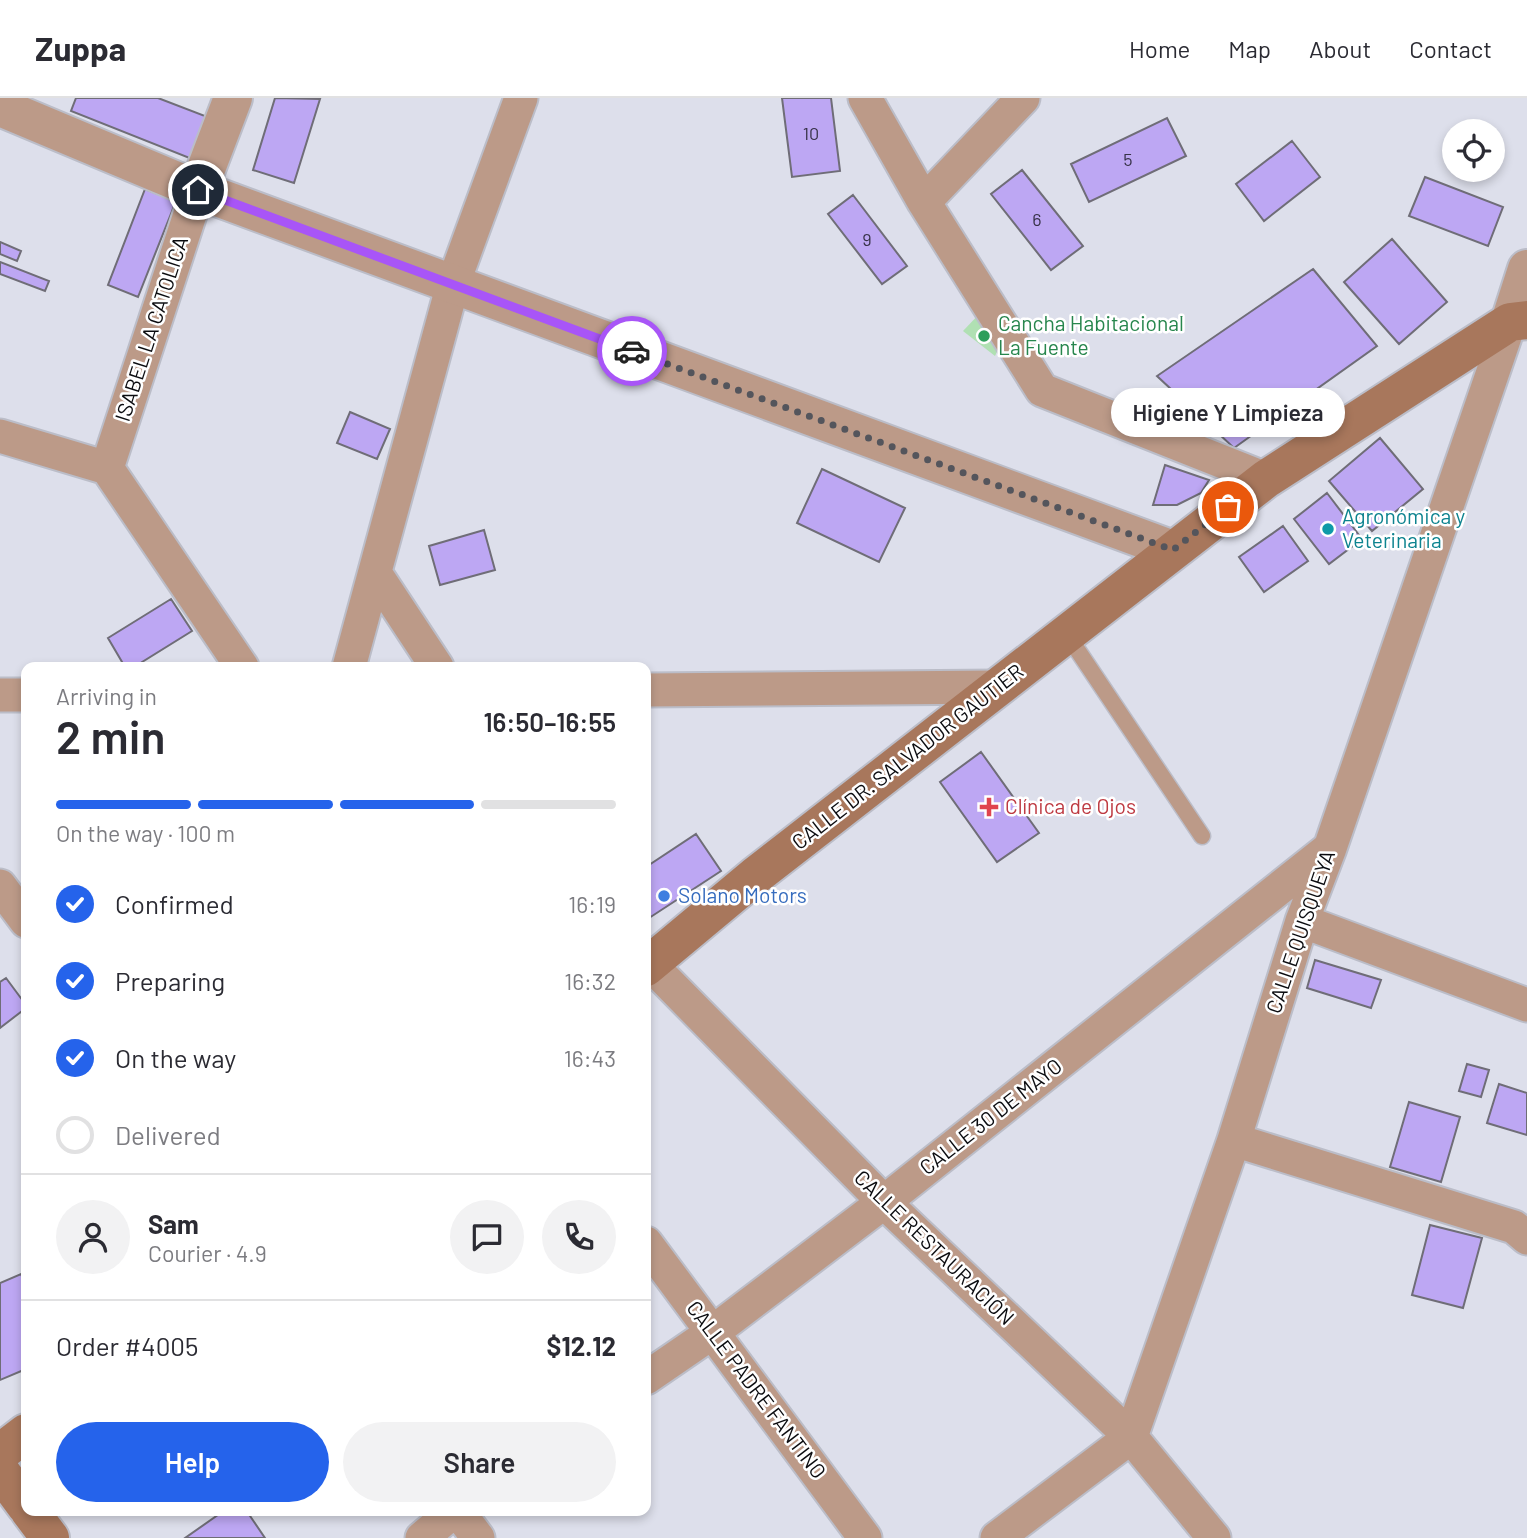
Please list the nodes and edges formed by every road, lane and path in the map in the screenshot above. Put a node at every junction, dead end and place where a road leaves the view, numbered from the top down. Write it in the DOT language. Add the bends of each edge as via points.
graph roads {
  1 [pos="233,98"];
  2 [pos="521,98"];
  3 [pos="865,98"];
  4 [pos="1023,98"];
  5 [pos="0,107"];
  6 [pos="198,190"];
  7 [pos="924,202"];
  8 [pos="1527,269"];
  9 [pos="453,284"];
  10 [pos="1519,321"];
  11 [pos="0,436"];
  12 [pos="107,468"];
  13 [pos="1266,479"];
  14 [pos="1173,550"];
  15 [pos="375,573"];
  16 [pos="1066,634"];
  17 [pos="239,662"];
  18 [pos="350,662"];
  19 [pos="434,662"];
  20 [pos="998,687"];
  21 [pos="651,690"];
  22 [pos="0,695"];
  23 [pos="21,695"];
  24 [pos="1202,836"];
  25 [pos="1330,848"];
  26 [pos="0,886"];
  27 [pos="21,914"];
  28 [pos="1302,921"];
  29 [pos="651,960"];
  30 [pos="651,967"];
  31 [pos="1527,1005"];
  32 [pos="1234,1139"];
  33 [pos="884,1202"];
  34 [pos="1527,1238"];
  35 [pos="651,1250"];
  36 [pos="713,1332"];
  37 [pos="651,1375"];
  38 [pos="21,1437"];
  39 [pos="1131,1437"];
  40 [pos="0,1453"];
  41 [pos="0,1471"];
  42 [pos="21,1499"];
  43 [pos="34,1516"];
  44 [pos="449,1516"];
  45 [pos="461,1516"];
  46 [pos="50,1538"];
  47 [pos="422,1538"];
  48 [pos="478,1538"];
  49 [pos="865,1538"];
  50 [pos="997,1538"];
  51 [pos="1214,1538"];
  1 -- 6 [label="street"];
  2 -- 9 [label="street"];
  3 -- 7 [label="street"];
  4 -- 7 [label="street"];
  5 -- 6 [label="street"];
  6 -- 9 [label="street"];
  6 -- 12 [label="street, ISABEL LA CATOLICA"];
  7 -- 13 [label="street" via="1042,390"];
  8 -- 10 [label="street, CALLE QUISQUEYA"];
  9 -- 14 [label="street"];
  9 -- 15 [label="street"];
  10 -- 13 [label="main road, CALLE DR. SALVADOR GAUTIER"];
  10 -- 25 [label="street, CALLE QUISQUEYA"];
  11 -- 12 [label="street"];
  12 -- 17 [label="street"];
  13 -- 14 [label="main road, CALLE DR. SALVADOR GAUTIER"];
  14 -- 16 [label="main road, CALLE DR. SALVADOR GAUTIER"];
  15 -- 18 [label="street"];
  15 -- 19 [label="street"];
  16 -- 20 [label="main road, CALLE DR. SALVADOR GAUTIER"];
  16 -- 24 [label="lane"];
  20 -- 21 [label="street"];
  20 -- 29 [label="main road, CALLE DR. SALVADOR GAUTIER"];
  22 -- 23 [label="street"];
  25 -- 28 [label="street, CALLE QUISQUEYA"];
  25 -- 33 [label="street, CALLE 30 DE MAYO"];
  26 -- 27 [label="street"];
  28 -- 31 [label="street"];
  28 -- 32 [label="street, CALLE QUISQUEYA"];
  30 -- 33 [label="street, CALLE RESTAURACIÓN"];
  32 -- 34 [label="street" via="1514,1227"];
  32 -- 39 [label="street, CALLE QUISQUEYA"];
  33 -- 36 [label="street, CALLE 30 DE MAYO"];
  33 -- 39 [label="street, CALLE RESTAURACIÓN"];
  35 -- 36 [label="street, CALLE PADRE FANTINO"];
  36 -- 37 [label="street, CALLE 30 DE MAYO"];
  36 -- 49 [label="street, CALLE PADRE FANTINO"];
  38 -- 40 [label="main road"];
  39 -- 50 [label="street"];
  39 -- 51 [label="street, CALLE RESTAURACIÓN"];
  41 -- 42 [label="main road"];
  43 -- 46 [label="main road"];
  44 -- 47 [label="street"];
  45 -- 48 [label="street"];
}
